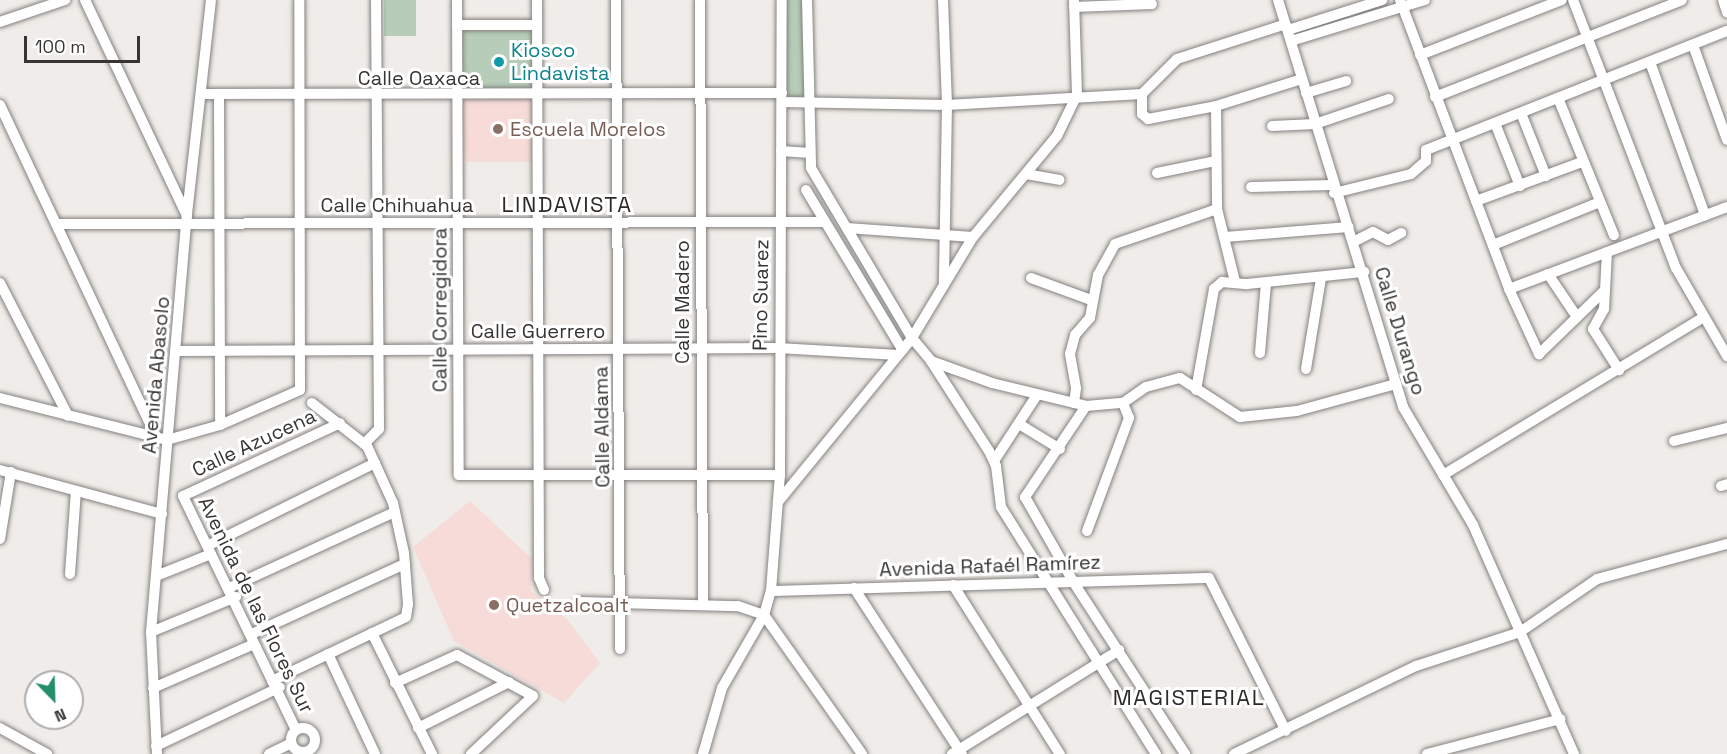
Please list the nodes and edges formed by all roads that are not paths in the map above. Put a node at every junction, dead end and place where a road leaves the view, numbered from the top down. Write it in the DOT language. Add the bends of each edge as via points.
graph roads {
  1 [pos="65,0"];
  2 [pos="85,0"];
  3 [pos="211,0"];
  4 [pos="299,0"];
  5 [pos="376,0"];
  6 [pos="457,0"];
  7 [pos="537,0"];
  8 [pos="616,0"];
  9 [pos="700,0"];
  10 [pos="782,0"];
  11 [pos="807,0"];
  12 [pos="943,0"];
  13 [pos="1278,0"];
  14 [pos="1382,0"];
  15 [pos="1425,0"];
  16 [pos="1562,0"];
  17 [pos="1573,0"];
  18 [pos="1682,0"];
  19 [pos="1723,0"];
  20 [pos="1074,3"];
  21 [pos="1401,3"];
  22 [pos="1152,4"];
  23 [pos="1727,12"];
  24 [pos="0,22"];
  25 [pos="457,25"];
  26 [pos="537,25"];
  27 [pos="1727,31"];
  28 [pos="1289,32"];
  29 [pos="1588,37"];
  30 [pos="1693,45"];
  31 [pos="1420,56"];
  32 [pos="1650,62"];
  33 [pos="1302,79"];
  34 [pos="1604,80"];
  35 [pos="1346,81"];
  36 [pos="700,93"];
  37 [pos="1306,93"];
  38 [pos="201,94"];
  39 [pos="617,94"];
  40 [pos="1142,94"];
  41 [pos="1077,95"];
  42 [pos="219,96"];
  43 [pos="538,96"];
  44 [pos="300,97"];
  45 [pos="377,97"];
  46 [pos="456,97"];
  47 [pos="782,97"];
  48 [pos="1436,97"];
  49 [pos="1558,98"];
  50 [pos="1389,99"];
  51 [pos="809,102"];
  52 [pos="0,105"];
  53 [pos="947,105"];
  54 [pos="1216,105"];
  55 [pos="1521,113"];
  56 [pos="1495,123"];
  57 [pos="1315,124"];
  58 [pos="1272,126"];
  59 [pos="1452,140"];
  60 [pos="1727,140"];
  61 [pos="781,151"];
  62 [pos="810,153"];
  63 [pos="1215,161"];
  64 [pos="1582,162"];
  65 [pos="1157,172"];
  66 [pos="1026,174"];
  67 [pos="1546,176"];
  68 [pos="1059,180"];
  69 [pos="1520,186"];
  70 [pos="1251,187"];
  71 [pos="1333,189"];
  72 [pos="806,190"];
  73 [pos="1476,201"];
  74 [pos="1600,202"];
  75 [pos="1727,207"];
  76 [pos="1217,209"];
  77 [pos="1705,215"];
  78 [pos="700,219"];
  79 [pos="186,220"];
  80 [pos="618,220"];
  81 [pos="538,221"];
  82 [pos="780,221"];
  83 [pos="823,222"];
  84 [pos="218,223"];
  85 [pos="379,223"];
  86 [pos="458,223"];
  87 [pos="57,224"];
  88 [pos="301,224"];
  89 [pos="1349,227"];
  90 [pos="847,228"];
  91 [pos="1663,231"];
  92 [pos="945,232"];
  93 [pos="1401,233"];
  94 [pos="1614,235"];
  95 [pos="973,237"];
  96 [pos="1225,237"];
  97 [pos="1355,241"];
  98 [pos="1493,245"];
  99 [pos="1607,252"];
  100 [pos="1364,272"];
  101 [pos="1548,274"];
  102 [pos="1031,278"];
  103 [pos="1321,278"];
  104 [pos="1235,282"];
  105 [pos="0,283"];
  106 [pos="1266,283"];
  107 [pos="944,288"];
  108 [pos="1509,289"];
  109 [pos="1604,291"];
  110 [pos="1091,300"];
  111 [pos="1577,317"];
  112 [pos="1704,317"];
  113 [pos="912,338"];
  114 [pos="619,348"];
  115 [pos="700,348"];
  116 [pos="778,348"];
  117 [pos="459,349"];
  118 [pos="538,349"];
  119 [pos="302,350"];
  120 [pos="376,350"];
  121 [pos="177,351"];
  122 [pos="217,351"];
  123 [pos="900,352"];
  124 [pos="1260,353"];
  125 [pos="1727,356"];
  126 [pos="931,361"];
  127 [pos="1306,369"];
  128 [pos="1620,370"];
  129 [pos="1396,384"];
  130 [pos="1196,390"];
  131 [pos="1037,394"];
  132 [pos="0,398"];
  133 [pos="312,403"];
  134 [pos="1074,403"];
  135 [pos="1123,403"];
  136 [pos="1086,406"];
  137 [pos="68,416"];
  138 [pos="340,423"];
  139 [pos="1019,424"];
  140 [pos="220,425"];
  141 [pos="1727,428"];
  142 [pos="162,439"];
  143 [pos="1674,441"];
  144 [pos="364,444"];
  145 [pos="1060,449"];
  146 [pos="994,461"];
  147 [pos="375,463"];
  148 [pos="5,471"];
  149 [pos="542,475"];
  150 [pos="620,475"];
  151 [pos="700,475"];
  152 [pos="780,475"];
  153 [pos="1443,475"];
  154 [pos="76,491"];
  155 [pos="185,495"];
  156 [pos="778,502"];
  157 [pos="395,512"];
  158 [pos="162,514"];
  159 [pos="1087,531"];
  160 [pos="1,540"];
  161 [pos="1727,544"];
  162 [pos="211,549"];
  163 [pos="405,564"];
  164 [pos="70,574"];
  165 [pos="156,576"];
  166 [pos="1074,582"];
  167 [pos="1045,584"];
  168 [pos="953,585"];
  169 [pos="854,588"];
  170 [pos="544,590"];
  171 [pos="771,591"];
  172 [pos="233,594"];
  173 [pos="580,602"];
  174 [pos="621,602"];
  175 [pos="703,604"];
  176 [pos="764,615"];
  177 [pos="151,632"];
  178 [pos="1520,632"];
  179 [pos="372,633"];
  180 [pos="254,639"];
  181 [pos="620,649"];
  182 [pos="1119,650"];
  183 [pos="327,654"];
  184 [pos="1097,665"];
  185 [pos="509,682"];
  186 [pos="395,683"];
  187 [pos="276,684"];
  188 [pos="153,688"];
  189 [pos="1029,705"];
  190 [pos="1560,719"];
  191 [pos="0,728"];
  192 [pos="418,728"];
  193 [pos="298,729"];
  194 [pos="1286,731"];
  195 [pos="157,750"];
  196 [pos="304,750"];
  197 [pos="479,753"];
  198 [pos="958,753"];
  199 [pos="47,754"];
  200 [pos="269,754"];
  201 [pos="280,754"];
  202 [pos="375,754"];
  203 [pos="432,754"];
  204 [pos="703,754"];
  205 [pos="862,754"];
  206 [pos="1060,754"];
  207 [pos="1156,754"];
  208 [pos="1185,754"];
  209 [pos="1234,754"];
  210 [pos="1427,754"];
  211 [pos="1574,754"];
  1 -- 24 [label="street"];
  2 -- 79 [label="street"];
  3 -- 38 [label="street, Avenida Abasolo"];
  4 -- 44 [label="street"];
  5 -- 45 [label="street"];
  6 -- 25 [label="street, Calle Corregidora"];
  7 -- 26 [label="street"];
  8 -- 39 [label="street, Calle Aldama"];
  9 -- 36 [label="street, Calle Madero"];
  10 -- 47 [label="street, Pino Suarez"];
  11 -- 51 [label="street"];
  12 -- 53 [label="street"];
  13 -- 28 [label="street, Calle Durango"];
  14 -- 28 [label="street"];
  15 -- 21 [label="street"];
  16 -- 31 [label="street"];
  17 -- 29 [label="street"];
  18 -- 29 [label="street"];
  19 -- 23 [label="street"];
  20 -- 22 [label="street"];
  20 -- 41 [label="street"];
  21 -- 28 [label="street"];
  21 -- 31 [label="street"];
  25 -- 26 [label="street"];
  25 -- 46 [label="street, Calle Corregidora"];
  26 -- 43 [label="street"];
  27 -- 30 [label="street"];
  28 -- 33 [label="street, Calle Durango"];
  28 -- 40 [label="street" via="1177,59"];
  29 -- 34 [label="street"];
  29 -- 48 [label="street"];
  30 -- 32 [label="street"];
  30 -- 60 [label="street"];
  31 -- 48 [label="street"];
  32 -- 34 [label="street"];
  32 -- 77 [label="street"];
  33 -- 37 [label="street, Calle Durango"];
  33 -- 54 [label="street"];
  34 -- 49 [label="street"];
  34 -- 91 [label="street"];
  35 -- 37 [label="street"];
  36 -- 39 [label="street, Calle Oaxaca"];
  36 -- 47 [label="street, Calle Oaxaca"];
  36 -- 78 [label="street, Calle Madero"];
  37 -- 57 [label="street, Calle Durango"];
  38 -- 42 [label="street, Calle Oaxaca"];
  38 -- 79 [label="street, Avenida Abasolo"];
  39 -- 43 [label="street, Calle Oaxaca"];
  39 -- 80 [label="street, Calle Aldama"];
  40 -- 41 [label="street, Calle Oaxaca"];
  40 -- 54 [label="street" via="1142,114 1148,118"];
  41 -- 53 [label="street, Calle Oaxaca"];
  41 -- 66 [label="street" via="1057,136"];
  42 -- 44 [label="street, Calle Oaxaca"];
  42 -- 84 [label="street"];
  43 -- 46 [label="street, Calle Oaxaca"];
  43 -- 81 [label="street"];
  44 -- 45 [label="street, Calle Oaxaca"];
  44 -- 88 [label="street"];
  45 -- 46 [label="street, Calle Oaxaca"];
  45 -- 85 [label="street"];
  46 -- 86 [label="street, Calle Corregidora"];
  47 -- 51 [label="street, Calle Oaxaca"];
  47 -- 61 [label="street, Pino Suarez"];
  48 -- 59 [label="street"];
  49 -- 55 [label="street"];
  49 -- 64 [label="street"];
  50 -- 57 [label="street"];
  51 -- 53 [label="street, Calle Oaxaca"];
  51 -- 62 [label="street"];
  52 -- 87 [label="street"];
  53 -- 92 [label="street"];
  54 -- 63 [label="street"];
  55 -- 56 [label="street"];
  55 -- 67 [label="street"];
  56 -- 59 [label="street"];
  56 -- 69 [label="street"];
  57 -- 58 [label="street"];
  57 -- 71 [label="street, Calle Durango"];
  59 -- 71 [label="street" via="1426,150 1426,161 1411,174"];
  59 -- 73 [label="street"];
  61 -- 62 [label="street"];
  61 -- 82 [label="street, Pino Suarez"];
  62 -- 90 [label="street" via="811,168"];
  63 -- 65 [label="street"];
  63 -- 76 [label="street"];
  64 -- 67 [label="street"];
  64 -- 74 [label="street"];
  66 -- 68 [label="street"];
  66 -- 95 [label="street"];
  67 -- 69 [label="street"];
  69 -- 73 [label="street"];
  70 -- 71 [label="street"];
  71 -- 89 [label="street, Calle Durango"];
  72 -- 83 [label="street"];
  73 -- 98 [label="street"];
  74 -- 94 [label="street"];
  74 -- 98 [label="street"];
  75 -- 77 [label="street"];
  76 -- 96 [label="street"];
  76 -- 110 [label="street" via="1115,244"];
  77 -- 91 [label="street"];
  78 -- 80 [label="street, Calle Chihuahua"];
  78 -- 82 [label="street, Calle Chihuahua"];
  78 -- 115 [label="street, Calle Madero"];
  79 -- 84 [label="street, Calle Chihuahua"];
  79 -- 87 [label="street, Calle Chihuahua"];
  79 -- 121 [label="street, Avenida Abasolo"];
  80 -- 81 [label="street, Calle Chihuahua"];
  80 -- 114 [label="street, Calle Aldama"];
  81 -- 86 [label="street, Calle Chihuahua"];
  81 -- 118 [label="street"];
  82 -- 83 [label="street, Calle Chihuahua"];
  82 -- 116 [label="street, Pino Suarez"];
  83 -- 123 [label="street"];
  84 -- 88 [label="street, Calle Chihuahua"];
  84 -- 122 [label="street"];
  85 -- 86 [label="street, Calle Chihuahua"];
  85 -- 88 [label="street, Calle Chihuahua"];
  85 -- 120 [label="street"];
  86 -- 117 [label="street, Calle Corregidora"];
  87 -- 142 [label="street"];
  88 -- 119 [label="street"];
  89 -- 96 [label="street"];
  89 -- 97 [label="street, Calle Durango"];
  90 -- 92 [label="street"];
  90 -- 113 [label="street"];
  91 -- 99 [label="street"];
  91 -- 112 [label="street" via="1676,268"];
  92 -- 95 [label="street"];
  92 -- 107 [label="street"];
  93 -- 97 [label="street" via="1388,240 1373,232"];
  95 -- 107 [label="street"];
  96 -- 104 [label="street"];
  97 -- 100 [label="street, Calle Durango"];
  98 -- 108 [label="street"];
  99 -- 101 [label="street"];
  99 -- 109 [label="street"];
  100 -- 103 [label="street"];
  100 -- 129 [label="street, Calle Durango"];
  101 -- 108 [label="street"];
  101 -- 111 [label="street"];
  102 -- 110 [label="street"];
  103 -- 106 [label="street"];
  103 -- 127 [label="street"];
  104 -- 106 [label="street"];
  104 -- 130 [label="street" via="1222,282 1214,289"];
  105 -- 137 [label="street"];
  106 -- 124 [label="street"];
  107 -- 113 [label="street"];
  108 -- 111 [label="street" via="1539,354"];
  109 -- 111 [label="street"];
  109 -- 128 [label="street" via="1604,309 1593,329"];
  110 -- 134 [label="street" via="1090,318 1075,335 1070,354 1076,388"];
  112 -- 125 [label="street"];
  112 -- 128 [label="street"];
  113 -- 123 [label="street"];
  113 -- 126 [label="street"];
  114 -- 115 [label="street, Calle Guerrero"];
  114 -- 118 [label="street, Calle Guerrero"];
  114 -- 150 [label="street, Calle Aldama"];
  115 -- 116 [label="street, Calle Guerrero"];
  115 -- 151 [label="street, Calle Madero"];
  116 -- 123 [label="street, Calle Guerrero"];
  116 -- 152 [label="street, Pino Suarez"];
  117 -- 118 [label="street, Calle Guerrero"];
  117 -- 120 [label="street, Calle Guerrero"];
  117 -- 149 [label="street, Calle Corregidora" via="459,475"];
  118 -- 149 [label="street"];
  119 -- 120 [label="street, Calle Guerrero"];
  119 -- 122 [label="street, Calle Guerrero"];
  119 -- 140 [label="street" via="300,390"];
  120 -- 144 [label="street" via="379,429"];
  121 -- 122 [label="street, Calle Guerrero"];
  121 -- 142 [label="street, Avenida Abasolo"];
  122 -- 140 [label="street"];
  123 -- 156 [label="street"];
  126 -- 131 [label="street"];
  126 -- 146 [label="street"];
  128 -- 153 [label="street"];
  129 -- 130 [label="street" via="1297,411 1240,417"];
  129 -- 153 [label="street, Calle Durango" via="1403,407"];
  130 -- 135 [label="street" via="1180,378 1146,387"];
  131 -- 134 [label="street"];
  131 -- 139 [label="street"];
  132 -- 137 [label="street"];
  133 -- 138 [label="street"];
  134 -- 136 [label="street"];
  135 -- 136 [label="street"];
  135 -- 159 [label="street" via="1129,418"];
  136 -- 145 [label="street"];
  137 -- 142 [label="street"];
  138 -- 144 [label="street"];
  138 -- 155 [label="street, Calle Azucena"];
  139 -- 145 [label="street"];
  139 -- 146 [label="street"];
  140 -- 142 [label="street"];
  141 -- 143 [label="street"];
  142 -- 158 [label="street, Avenida Abasolo"];
  144 -- 147 [label="street"];
  145 -- 166 [label="street" via="1025,497"];
  146 -- 167 [label="street" via="1001,507"];
  147 -- 157 [label="street"];
  147 -- 162 [label="street"];
  148 -- 154 [label="street"];
  148 -- 160 [label="street"];
  149 -- 150 [label="street"];
  149 -- 170 [label="street" via="539,578"];
  150 -- 151 [label="street"];
  150 -- 174 [label="street, Calle Aldama"];
  151 -- 152 [label="street"];
  151 -- 175 [label="street, Calle Madero"];
  152 -- 156 [label="street, Pino Suarez"];
  153 -- 178 [label="street, Calle Durango" via="1473,525"];
  154 -- 158 [label="street"];
  154 -- 164 [label="street"];
  155 -- 162 [label="street, Avenida de las Flores Sur"];
  156 -- 171 [label="street, Pino Suarez"];
  157 -- 163 [label="street"];
  157 -- 172 [label="street"];
  158 -- 165 [label="street, Avenida Abasolo"];
  161 -- 178 [label="street" via="1597,579"];
  162 -- 165 [label="street"];
  162 -- 172 [label="street, Avenida de las Flores Sur"];
  163 -- 179 [label="street" via="406,617"];
  163 -- 180 [label="street"];
  165 -- 177 [label="street, Avenida Abasolo"];
  166 -- 167 [label="street, Avenida Rafaél Ramírez"];
  166 -- 182 [label="street"];
  166 -- 194 [label="street, Avenida Rafaél Ramírez" via="1209,578"];
  167 -- 168 [label="street, Avenida Rafaél Ramírez"];
  167 -- 184 [label="street"];
  168 -- 169 [label="street, Avenida Rafaél Ramírez"];
  168 -- 189 [label="street"];
  169 -- 171 [label="street, Avenida Rafaél Ramírez"];
  169 -- 198 [label="street"];
  171 -- 176 [label="street, Pino Suarez"];
  172 -- 177 [label="street"];
  172 -- 180 [label="street, Avenida de las Flores Sur"];
  173 -- 174 [label="street"];
  174 -- 175 [label="street"];
  174 -- 181 [label="street, Calle Aldama"];
  175 -- 176 [label="street" via="738,606"];
  176 -- 204 [label="street, Pino Suarez" via="723,688"];
  176 -- 205 [label="street"];
  177 -- 188 [label="street, Avenida Abasolo"];
  178 -- 190 [label="street, Calle Durango"];
  178 -- 194 [label="street" via="1416,666"];
  179 -- 183 [label="street"];
  179 -- 186 [label="street"];
  180 -- 187 [label="street, Avenida de las Flores Sur"];
  180 -- 188 [label="street"];
  182 -- 184 [label="street"];
  182 -- 208 [label="street"];
  183 -- 187 [label="street"];
  183 -- 202 [label="street"];
  184 -- 189 [label="street"];
  184 -- 207 [label="street"];
  185 -- 186 [label="street" via="457,655"];
  185 -- 192 [label="street"];
  185 -- 197 [label="street" via="533,696"];
  186 -- 192 [label="street"];
  187 -- 193 [label="street, Avenida de las Flores Sur"];
  187 -- 195 [label="street"];
  188 -- 195 [label="street, Avenida Abasolo"];
  189 -- 198 [label="street"];
  189 -- 206 [label="street"];
  190 -- 210 [label="street"];
  190 -- 211 [label="street, Calle Durango"];
  191 -- 199 [label="street"];
  192 -- 203 [label="street"];
  193 -- 196 [label="street"];
  193 -- 196 [label="street, Avenida de las Flores Sur" via="314,733"];
  194 -- 209 [label="street"];
  196 -- 200 [label="street"];
  196 -- 201 [label="street"];
}
